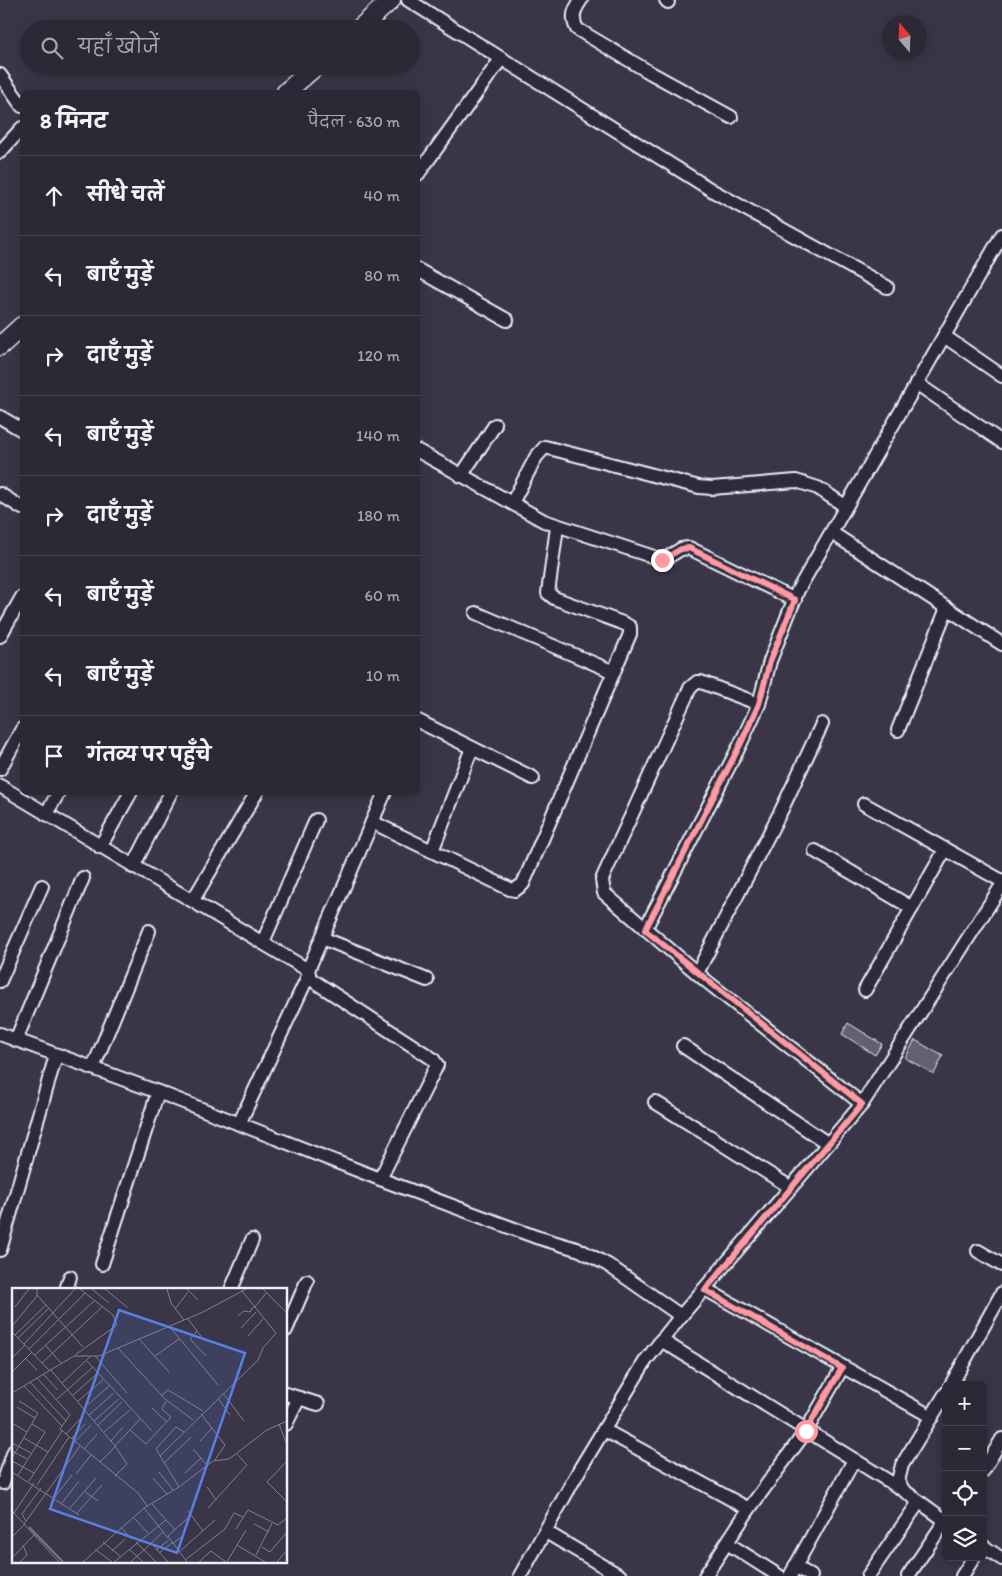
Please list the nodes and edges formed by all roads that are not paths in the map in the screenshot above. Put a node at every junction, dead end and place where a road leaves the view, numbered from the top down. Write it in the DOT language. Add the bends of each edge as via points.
graph roads {
  1 [pos="392,0"];
  2 [pos="408,0"];
  3 [pos="580,0"];
  4 [pos="369,20"];
  5 [pos="501,59"];
  6 [pos="0,74"];
  7 [pos="306,75"];
  8 [pos="288,90"];
  9 [pos="20,103"];
  10 [pos="731,117"];
  11 [pos="20,130"];
  12 [pos="0,152"];
  13 [pos="420,171"];
  14 [pos="1002,235"];
  15 [pos="420,271"];
  16 [pos="887,287"];
  17 [pos="507,320"];
  18 [pos="20,328"];
  19 [pos="944,336"];
  20 [pos="0,346"];
  21 [pos="1002,376"];
  22 [pos="916,383"];
  23 [pos="0,417"];
  24 [pos="495,426"];
  25 [pos="20,429"];
  26 [pos="1002,442"];
  27 [pos="420,452"];
  28 [pos="461,476"];
  29 [pos="2,500"];
  30 [pos="512,504"];
  31 [pos="845,506"];
  32 [pos="20,507"];
  33 [pos="557,526"];
  34 [pos="832,533"];
  35 [pos="795,600"];
  36 [pos="20,601"];
  37 [pos="947,608"];
  38 [pos="476,613"];
  39 [pos="0,636"];
  40 [pos="1002,644"];
  41 [pos="614,672"];
  42 [pos="759,704"];
  43 [pos="420,722"];
  44 [pos="822,724"];
  45 [pos="898,730"];
  46 [pos="20,733"];
  47 [pos="472,748"];
  48 [pos="0,769"];
  49 [pos="533,778"];
  50 [pos="0,786"];
  51 [pos="57,795"];
  52 [pos="129,795"];
  53 [pos="169,795"];
  54 [pos="255,795"];
  55 [pos="384,795"];
  56 [pos="864,804"];
  57 [pos="46,814"];
  58 [pos="316,820"];
  59 [pos="372,822"];
  60 [pos="100,847"];
  61 [pos="945,850"];
  62 [pos="432,851"];
  63 [pos="815,851"];
  64 [pos="133,867"];
  65 [pos="83,878"];
  66 [pos="1002,883"];
  67 [pos="42,886"];
  68 [pos="193,900"];
  69 [pos="912,908"];
  70 [pos="645,930"];
  71 [pos="149,931"];
  72 [pos="322,938"];
  73 [pos="263,942"];
  74 [pos="309,972"];
  75 [pos="697,973"];
  76 [pos="427,980"];
  77 [pos="0,981"];
  78 [pos="865,990"];
  79 [pos="0,1034"];
  80 [pos="16,1040"];
  81 [pos="683,1046"];
  82 [pos="56,1055"];
  83 [pos="93,1068"];
  84 [pos="158,1092"];
  85 [pos="655,1102"];
  86 [pos="862,1104"];
  87 [pos="239,1124"];
  88 [pos="827,1142"];
  89 [pos="380,1180"];
  90 [pos="790,1187"];
  91 [pos="252,1240"];
  92 [pos="0,1250"];
  93 [pos="978,1251"];
  94 [pos="102,1264"];
  95 [pos="1002,1265"];
  96 [pos="306,1281"];
  97 [pos="231,1288"];
  98 [pos="705,1290"];
  99 [pos="1002,1293"];
  100 [pos="681,1316"];
  101 [pos="288,1325"];
  102 [pos="661,1340"];
  103 [pos="842,1368"];
  104 [pos="953,1381"];
  105 [pos="292,1396"];
  106 [pos="942,1401"];
  107 [pos="318,1404"];
  108 [pos="288,1415"];
  109 [pos="932,1417"];
  110 [pos="604,1430"];
  111 [pos="806,1431"];
  112 [pos="1002,1440"];
  113 [pos="12,1459"];
  114 [pos="854,1460"];
  115 [pos="984,1471"];
  116 [pos="6,1484"];
  117 [pos="903,1490"];
  118 [pos="919,1502"];
  119 [pos="749,1509"];
  120 [pos="942,1518"];
  121 [pos="942,1527"];
  122 [pos="546,1532"];
  123 [pos="727,1543"];
  124 [pos="987,1549"];
  125 [pos="1002,1559"];
  126 [pos="971,1561"];
  127 [pos="793,1571"];
  128 [pos="520,1576"];
  129 [pos="620,1576"];
  130 [pos="705,1576"];
  131 [pos="779,1576"];
  132 [pos="811,1576"];
  133 [pos="868,1576"];
  134 [pos="908,1576"];
  135 [pos="962,1576"];
  1 -- 4 [label="street"];
  2 -- 5 [label="street"];
  3 -- 10 [label="street" via="574,12 573,22 577,29"];
  5 -- 13 [label="street"];
  5 -- 16 [label="street" via="712,191"];
  6 -- 9 [label="street"];
  7 -- 8 [label="street"];
  11 -- 12 [label="street"];
  14 -- 19 [label="street"];
  15 -- 17 [label="street"];
  18 -- 20 [label="street"];
  19 -- 21 [label="street"];
  19 -- 22 [label="street"];
  22 -- 26 [label="street"];
  22 -- 31 [label="street"];
  23 -- 25 [label="street"];
  24 -- 28 [label="street"];
  27 -- 28 [label="street"];
  28 -- 30 [label="street"];
  29 -- 32 [label="street"];
  30 -- 31 [label="street" via="536,457 545,447 712,488 806,482"];
  30 -- 33 [label="street"];
  31 -- 34 [label="street"];
  33 -- 35 [label="street" via="662,560 689,548"];
  33 -- 41 [label="street" via="548,593 630,627"];
  34 -- 35 [label="street"];
  34 -- 37 [label="street"];
  35 -- 42 [label="street" via="770,661"];
  36 -- 39 [label="street"];
  37 -- 40 [label="street"];
  37 -- 45 [label="street"];
  38 -- 41 [label="street"];
  41 -- 62 [label="street" via="520,888 510,889"];
  42 -- 70 [label="street"];
  42 -- 70 [label="street" via="701,682 690,688 602,880 604,893"];
  43 -- 47 [label="street"];
  44 -- 75 [label="street"];
  46 -- 48 [label="street"];
  47 -- 49 [label="street"];
  47 -- 62 [label="street"];
  50 -- 57 [label="street"];
  51 -- 57 [label="street"];
  52 -- 60 [label="street"];
  53 -- 64 [label="street"];
  54 -- 68 [label="street"];
  55 -- 59 [label="street"];
  56 -- 61 [label="street"];
  57 -- 60 [label="street"];
  58 -- 73 [label="street"];
  59 -- 62 [label="street"];
  59 -- 72 [label="street"];
  60 -- 64 [label="street"];
  61 -- 66 [label="street"];
  61 -- 69 [label="street"];
  63 -- 69 [label="street"];
  64 -- 68 [label="street"];
  65 -- 80 [label="street"];
  66 -- 86 [label="street"];
  67 -- 77 [label="street"];
  68 -- 73 [label="street"];
  69 -- 78 [label="street"];
  70 -- 75 [label="street"];
  71 -- 83 [label="street"];
  72 -- 74 [label="street"];
  72 -- 76 [label="street"];
  73 -- 74 [label="street"];
  74 -- 87 [label="street"];
  74 -- 89 [label="street" via="309,978 433,1058 437,1065"];
  75 -- 86 [label="street"];
  79 -- 80 [label="street"];
  80 -- 82 [label="street"];
  81 -- 88 [label="street"];
  82 -- 83 [label="street"];
  82 -- 92 [label="street"];
  83 -- 84 [label="street"];
  84 -- 87 [label="street"];
  84 -- 94 [label="street"];
  85 -- 90 [label="street"];
  86 -- 88 [label="street"];
  87 -- 89 [label="street"];
  88 -- 90 [label="street"];
  89 -- 100 [label="street" via="580,1250"];
  90 -- 98 [label="street"];
  91 -- 97 [label="street"];
  93 -- 95 [label="street"];
  96 -- 101 [label="street"];
  98 -- 100 [label="street"];
  98 -- 103 [label="street"];
  99 -- 104 [label="street"];
  100 -- 102 [label="street"];
  102 -- 110 [label="street"];
  102 -- 111 [label="street"];
  103 -- 109 [label="street"];
  103 -- 111 [label="street"];
  105 -- 107 [label="street"];
  105 -- 108 [label="street"];
  106 -- 109 [label="street"];
  109 -- 117 [label="street" via="902,1465 898,1481"];
  110 -- 119 [label="street"];
  110 -- 122 [label="street"];
  111 -- 114 [label="street"];
  111 -- 119 [label="street"];
  112 -- 115 [label="street"];
  113 -- 116 [label="street"];
  114 -- 117 [label="street"];
  114 -- 127 [label="street"];
  117 -- 118 [label="street"];
  118 -- 120 [label="street"];
  118 -- 133 [label="street"];
  119 -- 123 [label="street"];
  121 -- 134 [label="street"];
  122 -- 128 [label="street"];
  122 -- 129 [label="street"];
  123 -- 130 [label="street"];
  123 -- 131 [label="street"];
  124 -- 125 [label="street"];
  126 -- 135 [label="street"];
  127 -- 132 [label="street"];
}
